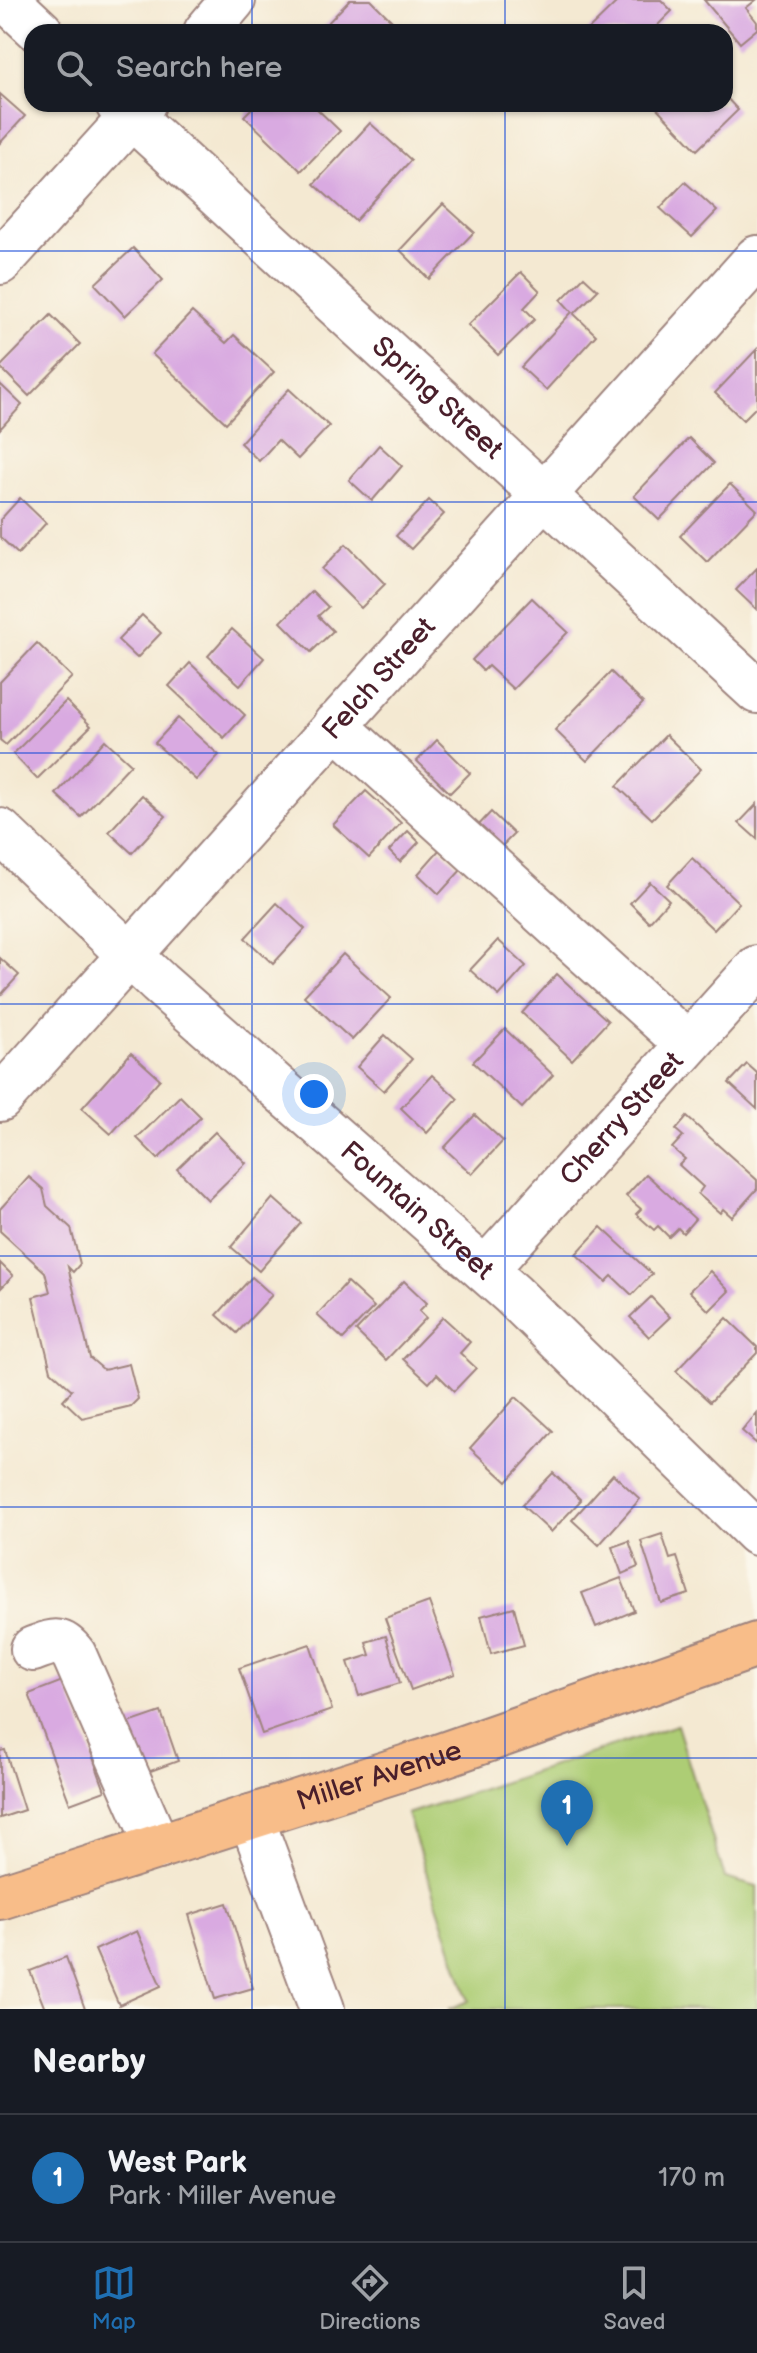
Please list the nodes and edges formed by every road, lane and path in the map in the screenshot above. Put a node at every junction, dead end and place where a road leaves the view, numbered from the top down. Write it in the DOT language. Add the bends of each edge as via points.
graph roads {
  1 [pos="7,0"];
  2 [pos="233,0"];
  3 [pos="32,24"];
  4 [pos="213,24"];
  5 [pos="128,112"];
  6 [pos="135,112"];
  7 [pos="757,258"];
  8 [pos="0,262"];
  9 [pos="542,496"];
  10 [pos="757,691"];
  11 [pos="335,725"];
  12 [pos="0,831"];
  13 [pos="130,955"];
  14 [pos="757,968"];
  15 [pos="687,1044"];
  16 [pos="0,1099"];
  17 [pos="485,1270"];
  18 [pos="757,1533"];
  19 [pos="757,1645"];
  20 [pos="33,1649"];
  21 [pos="251,1817"];
  22 [pos="158,1847"];
  23 [pos="0,1897"];
  24 [pos="322,2009"];
  1 -- 3 [label="street"];
  2 -- 4 [label="street"];
  5 -- 8 [label="street"];
  6 -- 9 [label="street, Spring Street"];
  7 -- 9 [label="street, Felch Street"];
  9 -- 10 [label="street, Spring Street"];
  9 -- 11 [label="street, Felch Street"];
  11 -- 13 [label="street, Felch Street"];
  11 -- 15 [label="street"];
  12 -- 13 [label="street, Fountain Street"];
  13 -- 16 [label="street, Felch Street"];
  13 -- 17 [label="street, Fountain Street"];
  14 -- 15 [label="street, Cherry Street"];
  15 -- 17 [label="street, Cherry Street"];
  17 -- 18 [label="street, Fountain Street"];
  19 -- 21 [label="main road, Miller Avenue"];
  20 -- 22 [label="street" via="60,1642 74,1655"];
  21 -- 22 [label="main road, Miller Avenue"];
  21 -- 24 [label="street"];
  22 -- 23 [label="main road, Miller Avenue"];
}
